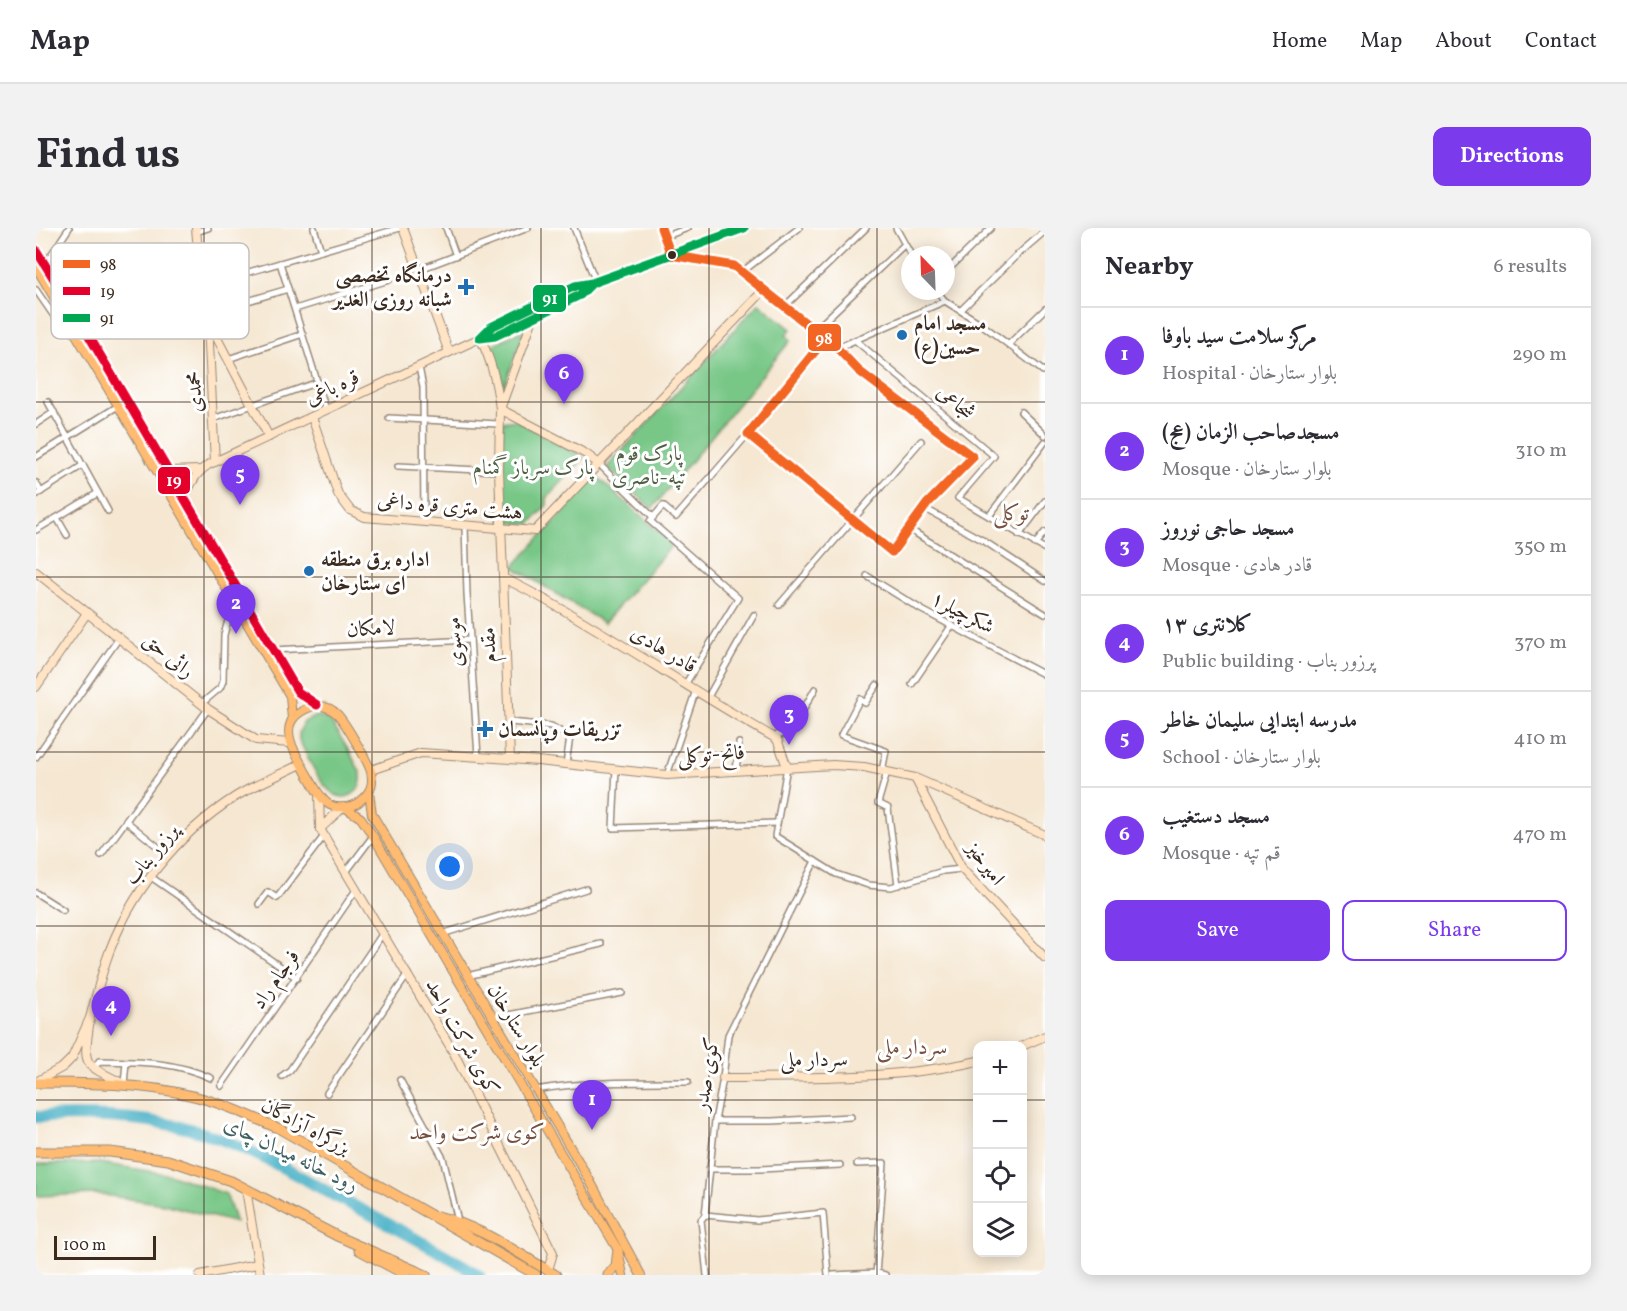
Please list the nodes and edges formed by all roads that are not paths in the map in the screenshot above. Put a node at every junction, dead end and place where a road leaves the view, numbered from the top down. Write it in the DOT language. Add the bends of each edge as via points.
graph roads {
  1 [pos="69,228"];
  2 [pos="208,228"];
  3 [pos="314,228"];
  4 [pos="401,228"];
  5 [pos="446,228"];
  6 [pos="528,228"];
  7 [pos="574,228"];
  8 [pos="661,228"];
  9 [pos="688,228"];
  10 [pos="744,228"];
  11 [pos="799,228"];
  12 [pos="866,228"];
  13 [pos="896,228"];
  14 [pos="991,228"];
  15 [pos="196,230"];
  16 [pos="1045,231"];
  17 [pos="664,237"];
  18 [pos="58,243"];
  19 [pos="904,245"];
  20 [pos="36,250"];
  21 [pos="321,251"];
  22 [pos="51,252"];
  23 [pos="671,255"];
  24 [pos="456,256"];
  25 [pos="280,263"];
  26 [pos="955,263"];
  27 [pos="40,266"];
  28 [pos="418,270"];
  29 [pos="249,272"];
  30 [pos="741,272"];
  31 [pos="389,280"];
  32 [pos="51,281"];
  33 [pos="594,283"];
  34 [pos="51,288"];
  35 [pos="288,289"];
  36 [pos="36,290"];
  37 [pos="763,291"];
  38 [pos="249,301"];
  39 [pos="945,301"];
  40 [pos="784,307"];
  41 [pos="295,309"];
  42 [pos="1045,309"];
  43 [pos="961,310"];
  44 [pos="51,312"];
  45 [pos="534,316"];
  46 [pos="815,330"];
  47 [pos="303,334"];
  48 [pos="480,338"];
  49 [pos="79,339"];
  50 [pos="90,339"];
  51 [pos="209,339"];
  52 [pos="217,339"];
  53 [pos="825,339"];
  54 [pos="855,340"];
  55 [pos="1009,344"];
  56 [pos="837,348"];
  57 [pos="449,352"];
  58 [pos="228,359"];
  59 [pos="419,367"];
  60 [pos="1044,370"];
  61 [pos="318,382"];
  62 [pos="48,402"];
  63 [pos="252,405"];
  64 [pos="118,406"];
  65 [pos="500,409"];
  66 [pos="326,410"];
  67 [pos="54,412"];
  68 [pos="1021,412"];
  69 [pos="312,417"];
  70 [pos="389,418"];
  71 [pos="213,419"];
  72 [pos="423,420"];
  73 [pos="36,424"];
  74 [pos="498,424"];
  75 [pos="748,434"];
  76 [pos="1045,434"];
  77 [pos="68,437"];
  78 [pos="268,437"];
  79 [pos="921,441"];
  80 [pos="1045,442"];
  81 [pos="36,457"];
  82 [pos="215,462"];
  83 [pos="599,464"];
  84 [pos="83,465"];
  85 [pos="398,466"];
  86 [pos="424,467"];
  87 [pos="200,470"];
  88 [pos="169,471"];
  89 [pos="499,471"];
  90 [pos="160,476"];
  91 [pos="36,483"];
  92 [pos="39,493"];
  93 [pos="98,493"];
  94 [pos="184,496"];
  95 [pos="1045,501"];
  96 [pos="175,502"];
  97 [pos="924,508"];
  98 [pos="108,511"];
  99 [pos="989,516"];
  100 [pos="653,517"];
  101 [pos="57,518"];
  102 [pos="853,520"];
  103 [pos="424,522"];
  104 [pos="465,526"];
  105 [pos="501,529"];
  106 [pos="909,529"];
  107 [pos="36,530"];
  108 [pos="1045,532"];
  109 [pos="67,535"];
  110 [pos="1020,535"];
  111 [pos="1035,544"];
  112 [pos="1045,544"];
  113 [pos="1045,549"];
  114 [pos="36,572"];
  115 [pos="867,576"];
  116 [pos="503,578"];
  117 [pos="1045,581"];
  118 [pos="779,605"];
  119 [pos="87,613"];
  120 [pos="1045,614"];
  121 [pos="754,615"];
  122 [pos="228,617"];
  123 [pos="952,625"];
  124 [pos="119,638"];
  125 [pos="470,640"];
  126 [pos="273,650"];
  127 [pos="1045,675"];
  128 [pos="686,683"];
  129 [pos="877,684"];
  130 [pos="912,684"];
  131 [pos="36,687"];
  132 [pos="814,689"];
  133 [pos="696,690"];
  134 [pos="708,697"];
  135 [pos="201,704"];
  136 [pos="316,705"];
  137 [pos="208,709"];
  138 [pos="292,719"];
  139 [pos="510,722"];
  140 [pos="777,739"];
  141 [pos="289,743"];
  142 [pos="740,743"];
  143 [pos="478,756"];
  144 [pos="36,757"];
  145 [pos="510,759"];
  146 [pos="301,764"];
  147 [pos="566,764"];
  148 [pos="787,767"];
  149 [pos="370,770"];
  150 [pos="616,770"];
  151 [pos="736,771"];
  152 [pos="885,772"];
  153 [pos="667,775"];
  154 [pos="915,778"];
  155 [pos="369,792"];
  156 [pos="318,794"];
  157 [pos="343,808"];
  158 [pos="126,821"];
  159 [pos="777,823"];
  160 [pos="322,833"];
  161 [pos="1045,835"];
  162 [pos="373,836"];
  163 [pos="101,855"];
  164 [pos="168,855"];
  165 [pos="815,861"];
  166 [pos="962,869"];
  167 [pos="346,872"];
  168 [pos="151,877"];
  169 [pos="898,885"];
  170 [pos="586,889"];
  171 [pos="356,890"];
  172 [pos="36,893"];
  173 [pos="259,904"];
  174 [pos="63,910"];
  175 [pos="383,933"];
  176 [pos="442,934"];
  177 [pos="601,944"];
  178 [pos="1045,958"];
  179 [pos="408,975"];
  180 [pos="467,976"];
  181 [pos="297,978"];
  182 [pos="622,993"];
  183 [pos="90,1018"];
  184 [pos="492,1018"];
  185 [pos="1045,1036"];
  186 [pos="1027,1044"];
  187 [pos="126,1062"];
  188 [pos="973,1062"];
  189 [pos="94,1069"];
  190 [pos="282,1076"];
  191 [pos="211,1078"];
  192 [pos="723,1078"];
  193 [pos="400,1080"];
  194 [pos="688,1082"];
  195 [pos="36,1083"];
  196 [pos="124,1084"];
  197 [pos="221,1086"];
  198 [pos="536,1090"];
  199 [pos="327,1093"];
  200 [pos="851,1117"];
  201 [pos="715,1121"];
  202 [pos="36,1152"];
  203 [pos="857,1164"];
  204 [pos="840,1165"];
  205 [pos="709,1169"];
  206 [pos="246,1190"];
  207 [pos="425,1212"];
  208 [pos="705,1215"];
  209 [pos="458,1221"];
  210 [pos="339,1237"];
  211 [pos="618,1250"];
  212 [pos="257,1264"];
  213 [pos="222,1273"];
  214 [pos="552,1273"];
  215 [pos="877,1274"];
  216 [pos="200,1275"];
  217 [pos="260,1275"];
  218 [pos="406,1275"];
  219 [pos="426,1275"];
  220 [pos="536,1275"];
  221 [pos="608,1275"];
  222 [pos="623,1275"];
  223 [pos="641,1275"];
  224 [pos="707,1275"];
  225 [pos="830,1275"];
  226 [pos="885,1275"];
  1 -- 18 [label="street"];
  2 -- 15 [label="street"];
  3 -- 21 [label="street"];
  4 -- 21 [label="street"];
  4 -- 28 [label="street"];
  5 -- 24 [label="street"];
  6 -- 24 [label="street"];
  7 -- 33 [label="street"];
  8 -- 17 [label="street"];
  9 -- 17 [label="street"];
  10 -- 23 [label="street"];
  11 -- 30 [label="street"];
  12 -- 40 [label="street"];
  13 -- 19 [label="street"];
  14 -- 26 [label="street"];
  16 -- 43 [label="street"];
  17 -- 23 [label="street"];
  19 -- 46 [label="street"];
  20 -- 27 [label="main road"];
  21 -- 25 [label="street"];
  22 -- 27 [label="street"];
  23 -- 30 [label="street" via="734,266"];
  23 -- 33 [label="street"];
  24 -- 28 [label="street"];
  25 -- 29 [label="street"];
  25 -- 35 [label="street"];
  27 -- 32 [label="main road"];
  27 -- 34 [label="main road"];
  28 -- 57 [label="street"];
  30 -- 37 [label="street"];
  31 -- 41 [label="street"];
  33 -- 45 [label="street" via="580,295"];
  33 -- 48 [label="street" via="564,291 491,327"];
  35 -- 38 [label="street"];
  35 -- 41 [label="street"];
  36 -- 44 [label="street"];
  37 -- 40 [label="street"];
  37 -- 83 [label="street, هشت متری قره داغی"];
  39 -- 43 [label="street"];
  39 -- 54 [label="street"];
  40 -- 46 [label="street"];
  41 -- 47 [label="street"];
  42 -- 55 [label="street"];
  43 -- 55 [label="street"];
  45 -- 48 [label="street" via="495,336"];
  45 -- 65 [label="street"];
  46 -- 53 [label="street"];
  47 -- 58 [label="street"];
  47 -- 61 [label="street"];
  48 -- 57 [label="street, قره باغی"];
  48 -- 65 [label="street" via="489,355"];
  49 -- 64 [label="main road"];
  50 -- 88 [label="main road"];
  51 -- 71 [label="street, محمدی"];
  52 -- 58 [label="street, محمدی"];
  53 -- 56 [label="street"];
  53 -- 75 [label="street"];
  54 -- 56 [label="street"];
  54 -- 99 [label="street, شجاعی" via="994,456 958,498"];
  55 -- 60 [label="street"];
  56 -- 97 [label="street" via="859,371 973,457"];
  57 -- 59 [label="street, قره باغی"];
  58 -- 63 [label="street, محمدی"];
  59 -- 66 [label="street, قره باغی"];
  59 -- 72 [label="street"];
  61 -- 63 [label="street"];
  61 -- 66 [label="street"];
  62 -- 67 [label="street"];
  63 -- 71 [label="street"];
  63 -- 78 [label="street, محمدی"];
  64 -- 77 [label="street"];
  64 -- 90 [label="main road"];
  65 -- 74 [label="street, مقدم"];
  65 -- 83 [label="street"];
  66 -- 69 [label="street, قره باغی"];
  67 -- 73 [label="street"];
  67 -- 77 [label="street"];
  68 -- 76 [label="street"];
  69 -- 78 [label="street, قره باغی"];
  69 -- 103 [label="street, هشت متری قره داغی" via="338,494 350,510 364,517"];
  70 -- 72 [label="street"];
  71 -- 82 [label="street, محمدی"];
  72 -- 74 [label="street"];
  72 -- 86 [label="street"];
  74 -- 89 [label="street, مقدم"];
  75 -- 100 [label="street" via="676,517 663,506"];
  75 -- 102 [label="street"];
  77 -- 81 [label="street"];
  77 -- 84 [label="street"];
  78 -- 82 [label="street, قره باغی"];
  79 -- 102 [label="street"];
  80 -- 99 [label="street"];
  82 -- 87 [label="street, قره باغی"];
  83 -- 100 [label="street"];
  83 -- 105 [label="street, هشت متری قره داغی" via="535,531"];
  84 -- 92 [label="street"];
  84 -- 93 [label="street"];
  85 -- 86 [label="street"];
  86 -- 89 [label="street"];
  86 -- 103 [label="street"];
  87 -- 88 [label="street, قره باغی"];
  87 -- 94 [label="street"];
  88 -- 90 [label="street, قره باغی"];
  88 -- 94 [label="main road"];
  89 -- 105 [label="street, مقدم"];
  90 -- 96 [label="main road"];
  91 -- 92 [label="street"];
  93 -- 98 [label="street"];
  93 -- 101 [label="street"];
  94 -- 96 [label="street"];
  94 -- 126 [label="main road"];
  95 -- 110 [label="street"];
  96 -- 138 [label="main road" via="290,696"];
  97 -- 106 [label="street"];
  97 -- 117 [label="street"];
  99 -- 110 [label="street"];
  100 -- 128 [label="street" via="650,521 738,598"];
  101 -- 107 [label="street"];
  101 -- 109 [label="street"];
  102 -- 106 [label="street" via="892,552"];
  102 -- 118 [label="street"];
  103 -- 104 [label="street, هشت متری قره داغی"];
  104 -- 105 [label="street, هشت متری قره داغی"];
  104 -- 125 [label="street, موسوی"];
  105 -- 116 [label="street, مقدم"];
  106 -- 120 [label="street"];
  108 -- 111 [label="street"];
  110 -- 111 [label="street"];
  111 -- 112 [label="street"];
  111 -- 113 [label="street"];
  114 -- 119 [label="street, راثی حق"];
  115 -- 123 [label="street, شکرچیلر۱"];
  116 -- 128 [label="street, قادر هادی" via="533,591"];
  116 -- 139 [label="street, مقدم"];
  119 -- 124 [label="street, راثی حق"];
  119 -- 131 [label="street"];
  121 -- 134 [label="street"];
  122 -- 135 [label="street" via="223,681"];
  123 -- 127 [label="street, شکرچیلر۱"];
  123 -- 130 [label="street"];
  124 -- 135 [label="street, راثی حق"];
  124 -- 144 [label="street"];
  125 -- 126 [label="street, لامکان"];
  125 -- 143 [label="street, موسوی"];
  126 -- 136 [label="main road" via="298,692"];
  128 -- 133 [label="street, قادر هادی"];
  129 -- 152 [label="street" via="865,703 860,699 841,735 886,751"];
  132 -- 140 [label="street" via="789,735 778,734"];
  133 -- 134 [label="street, قادر هادی"];
  133 -- 153 [label="street"];
  134 -- 140 [label="street, قادر هادی"];
  135 -- 137 [label="street, راثی حق"];
  136 -- 138 [label="main road" via="302,709"];
  136 -- 149 [label="main road" via="338,714"];
  137 -- 141 [label="street, راثی حق" via="256,740"];
  137 -- 158 [label="street"];
  138 -- 141 [label="main road"];
  139 -- 145 [label="street, مقدم"];
  139 -- 147 [label="street" via="551,726 570,737"];
  140 -- 148 [label="street"];
  141 -- 146 [label="main road"];
  142 -- 151 [label="street"];
  143 -- 145 [label="street, فاتح-توکلی"];
  143 -- 149 [label="street, فاتح-توکلی" via="421,753"];
  145 -- 147 [label="street, فاتح-توکلی"];
  146 -- 156 [label="main road"];
  146 -- 164 [label="street, پرزور بناب" via="236,796"];
  147 -- 150 [label="street, فاتح-توکلی"];
  148 -- 151 [label="street, فاتح-توکلی"];
  148 -- 152 [label="street, فاتح-توکلی" via="833,765"];
  148 -- 159 [label="street"];
  149 -- 155 [label="main road, بلوار ستارخان"];
  150 -- 153 [label="street, فاتح-توکلی"];
  150 -- 159 [label="street" via="613,828"];
  151 -- 153 [label="street, فاتح-توکلی"];
  152 -- 154 [label="street, فاتح-توکلی"];
  152 -- 169 [label="street" via="879,803 888,808"];
  154 -- 161 [label="street, فاتح-توکلی"];
  154 -- 166 [label="street, امیرخیز"];
  155 -- 157 [label="main road" via="358,804"];
  155 -- 176 [label="main road, بلوار ستارخان" via="372,814"];
  156 -- 157 [label="main road, بلوار ستارخان" via="329,805"];
  156 -- 160 [label="street"];
  157 -- 160 [label="street"];
  157 -- 162 [label="main road, بلوار ستارخان" via="360,818"];
  158 -- 163 [label="street"];
  158 -- 164 [label="street"];
  159 -- 165 [label="street" via="774,836"];
  160 -- 167 [label="street, کوی شرکت واحد"];
  160 -- 173 [label="street" via="277,898 268,892"];
  162 -- 167 [label="street"];
  162 -- 211 [label="main road, بلوار ستارخان"];
  164 -- 168 [label="street, پرزور بناب"];
  165 -- 169 [label="street" via="836,874 868,885"];
  165 -- 192 [label="street, کوی صدر" via="728,1035"];
  166 -- 169 [label="street"];
  166 -- 178 [label="street, امیرخیز"];
  167 -- 171 [label="street, کوی شرکت واحد"];
  168 -- 181 [label="street"];
  168 -- 183 [label="street, پرزور بناب" via="125,917 107,959"];
  170 -- 176 [label="street"];
  171 -- 175 [label="street, کوی شرکت واحد"];
  171 -- 181 [label="street, فرجام راد"];
  172 -- 174 [label="street"];
  175 -- 179 [label="street, کوی شرکت واحد"];
  175 -- 190 [label="street" via="290,1070"];
  176 -- 180 [label="main road, بلوار ستارخان"];
  177 -- 180 [label="street"];
  179 -- 199 [label="street"];
  179 -- 214 [label="street, کوی شرکت واحد" via="454,1053 553,1253"];
  180 -- 184 [label="main road, بلوار ستارخان"];
  181 -- 197 [label="street, فرجام راد"];
  182 -- 184 [label="street"];
  183 -- 189 [label="street" via="85,1057"];
  183 -- 195 [label="street" via="72,1058"];
  184 -- 198 [label="main road, بلوار ستارخان"];
  185 -- 186 [label="street"];
  187 -- 189 [label="street" via="99,1061"];
  187 -- 191 [label="street" via="156,1062"];
  187 -- 196 [label="street"];
  188 -- 192 [label="street, سردار ملی" via="880,1075"];
  189 -- 196 [label="street"];
  192 -- 201 [label="street, کوی صدر"];
  193 -- 209 [label="street" via="443,1158"];
  194 -- 198 [label="street" via="618,1082"];
  195 -- 196 [label="highway, بزرگراه آزادگان"];
  196 -- 207 [label="highway, بزرگراه آزادگان" via="194,1096 240,1111"];
  198 -- 223 [label="main road, بلوار ستارخان"];
  200 -- 201 [label="street"];
  201 -- 205 [label="street, کوی صدر"];
  202 -- 206 [label="highway" via="110,1152 168,1160"];
  203 -- 215 [label="street" via="884,1163"];
  204 -- 205 [label="street"];
  205 -- 208 [label="street, کوی صدر"];
  206 -- 210 [label="highway"];
  206 -- 212 [label="street"];
  207 -- 209 [label="highway"];
  207 -- 220 [label="highway, بزرگراه آزادگان"];
  208 -- 224 [label="street, کوی صدر" via="701,1220"];
  208 -- 225 [label="street" via="757,1220 823,1213"];
  209 -- 214 [label="highway" via="487,1233"];
  210 -- 218 [label="highway"];
  210 -- 219 [label="highway"];
  211 -- 221 [label="highway" via="616,1266"];
  211 -- 222 [label="main road, بلوار ستارخان"];
  212 -- 213 [label="street"];
  212 -- 217 [label="street"];
  213 -- 216 [label="street"];
  215 -- 225 [label="street"];
  215 -- 226 [label="street"];
}
